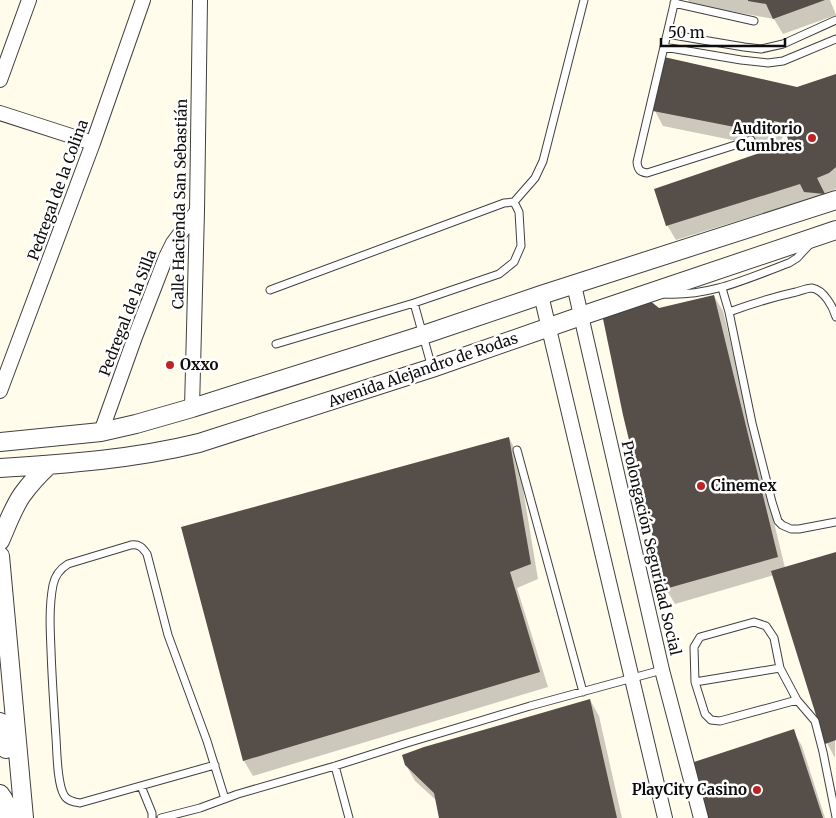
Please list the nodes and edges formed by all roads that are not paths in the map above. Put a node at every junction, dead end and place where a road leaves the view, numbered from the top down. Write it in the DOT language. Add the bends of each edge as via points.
graph roads {
  1 [pos="29,0"];
  2 [pos="143,0"];
  3 [pos="200,0"];
  4 [pos="584,0"];
  5 [pos="674,2"];
  6 [pos="836,20"];
  7 [pos="754,21"];
  8 [pos="667,34"];
  9 [pos="836,39"];
  10 [pos="664,47"];
  11 [pos="0,80"];
  12 [pos="0,113"];
  13 [pos="751,140"];
  14 [pos="93,143"];
  15 [pos="836,200"];
  16 [pos="514,202"];
  17 [pos="197,211"];
  18 [pos="836,230"];
  19 [pos="816,236"];
  20 [pos="574,285"];
  21 [pos="722,288"];
  22 [pos="270,290"];
  23 [pos="648,293"];
  24 [pos="541,294"];
  25 [pos="414,303"];
  26 [pos="729,312"];
  27 [pos="581,316"];
  28 [pos="836,317"];
  29 [pos="549,327"];
  30 [pos="423,335"];
  31 [pos="276,344"];
  32 [pos="432,368"];
  33 [pos="0,391"];
  34 [pos="192,408"];
  35 [pos="101,432"];
  36 [pos="0,442"];
  37 [pos="518,450"];
  38 [pos="49,465"];
  39 [pos="0,468"];
  40 [pos="836,522"];
  41 [pos="0,541"];
  42 [pos="0,556"];
  43 [pos="780,668"];
  44 [pos="662,670"];
  45 [pos="631,679"];
  46 [pos="695,682"];
  47 [pos="583,692"];
  48 [pos="796,700"];
  49 [pos="0,722"];
  50 [pos="215,764"];
  51 [pos="335,766"];
  52 [pos="141,786"];
  53 [pos="0,794"];
  54 [pos="225,799"];
  55 [pos="23,811"];
  56 [pos="836,817"];
  57 [pos="9,818"];
  58 [pos="152,818"];
  59 [pos="161,818"];
  60 [pos="349,818"];
  61 [pos="665,818"];
  62 [pos="701,818"];
  1 -- 11 [label="street"];
  2 -- 14 [label="street, Pedregal de la Colina"];
  3 -- 17 [label="street, Calle Hacienda San Sebastián"];
  4 -- 16 [label="lane" via="544,161 535,178"];
  5 -- 7 [label="lane"];
  5 -- 8 [label="lane"];
  6 -- 8 [label="lane" via="783,44 761,49"];
  8 -- 10 [label="lane"];
  9 -- 10 [label="lane" via="783,61 768,63"];
  10 -- 13 [label="lane" via="637,162 640,171 647,173"];
  12 -- 14 [label="street"];
  14 -- 33 [label="street, Pedregal de la Colina"];
  15 -- 20 [label="street"];
  16 -- 22 [label="lane"];
  16 -- 25 [label="lane" via="519,212 521,246 514,262 499,274"];
  17 -- 34 [label="street, Calle Hacienda San Sebastián"];
  17 -- 35 [label="street, Pedregal de la Silla" via="166,256"];
  18 -- 19 [label="street, Avenida Alejandro de Rodas"];
  19 -- 21 [label="lane" via="788,263"];
  19 -- 23 [label="street, Avenida Alejandro de Rodas"];
  20 -- 24 [label="street"];
  20 -- 27 [label="street, Prolongación Seguridad Social"];
  21 -- 23 [label="lane" via="693,294"];
  21 -- 26 [label="lane"];
  23 -- 27 [label="street, Avenida Alejandro de Rodas"];
  24 -- 29 [label="street"];
  24 -- 30 [label="street"];
  25 -- 30 [label="lane"];
  25 -- 31 [label="lane"];
  26 -- 28 [label="lane" via="812,288 828,299"];
  26 -- 40 [label="lane" via="752,422 778,521 791,529"];
  27 -- 29 [label="street, Avenida Alejandro de Rodas"];
  27 -- 44 [label="street, Prolongación Seguridad Social"];
  29 -- 32 [label="street, Avenida Alejandro de Rodas"];
  29 -- 45 [label="street"];
  30 -- 32 [label="lane"];
  30 -- 34 [label="street"];
  32 -- 38 [label="street, Avenida Alejandro de Rodas" via="169,450"];
  34 -- 35 [label="street"];
  35 -- 36 [label="street"];
  37 -- 47 [label="lane"];
  38 -- 39 [label="street, Avenida Alejandro de Rodas"];
  38 -- 41 [label="street" via="22,496"];
  42 -- 55 [label="street"];
  43 -- 46 [label="lane"];
  43 -- 46 [label="lane" via="774,638 766,626 754,622 700,637 694,647"];
  43 -- 48 [label="lane"];
  44 -- 45 [label="lane"];
  44 -- 62 [label="street, Prolongación Seguridad Social"];
  45 -- 47 [label="lane"];
  45 -- 61 [label="street"];
  46 -- 48 [label="lane" via="705,714 711,720 720,721"];
  47 -- 51 [label="lane"];
  48 -- 56 [label="lane" via="815,721"];
  49 -- 55 [label="street" via="4,728 9,774"];
  50 -- 52 [label="lane"];
  50 -- 52 [label="lane" via="168,634 147,554 140,546 131,545 68,564 56,576 51,597 51,659 63,794 80,803"];
  50 -- 54 [label="lane"];
  51 -- 54 [label="lane"];
  51 -- 60 [label="lane"];
  52 -- 58 [label="lane"];
  53 -- 57 [label="street"];
  54 -- 59 [label="lane"];
}
